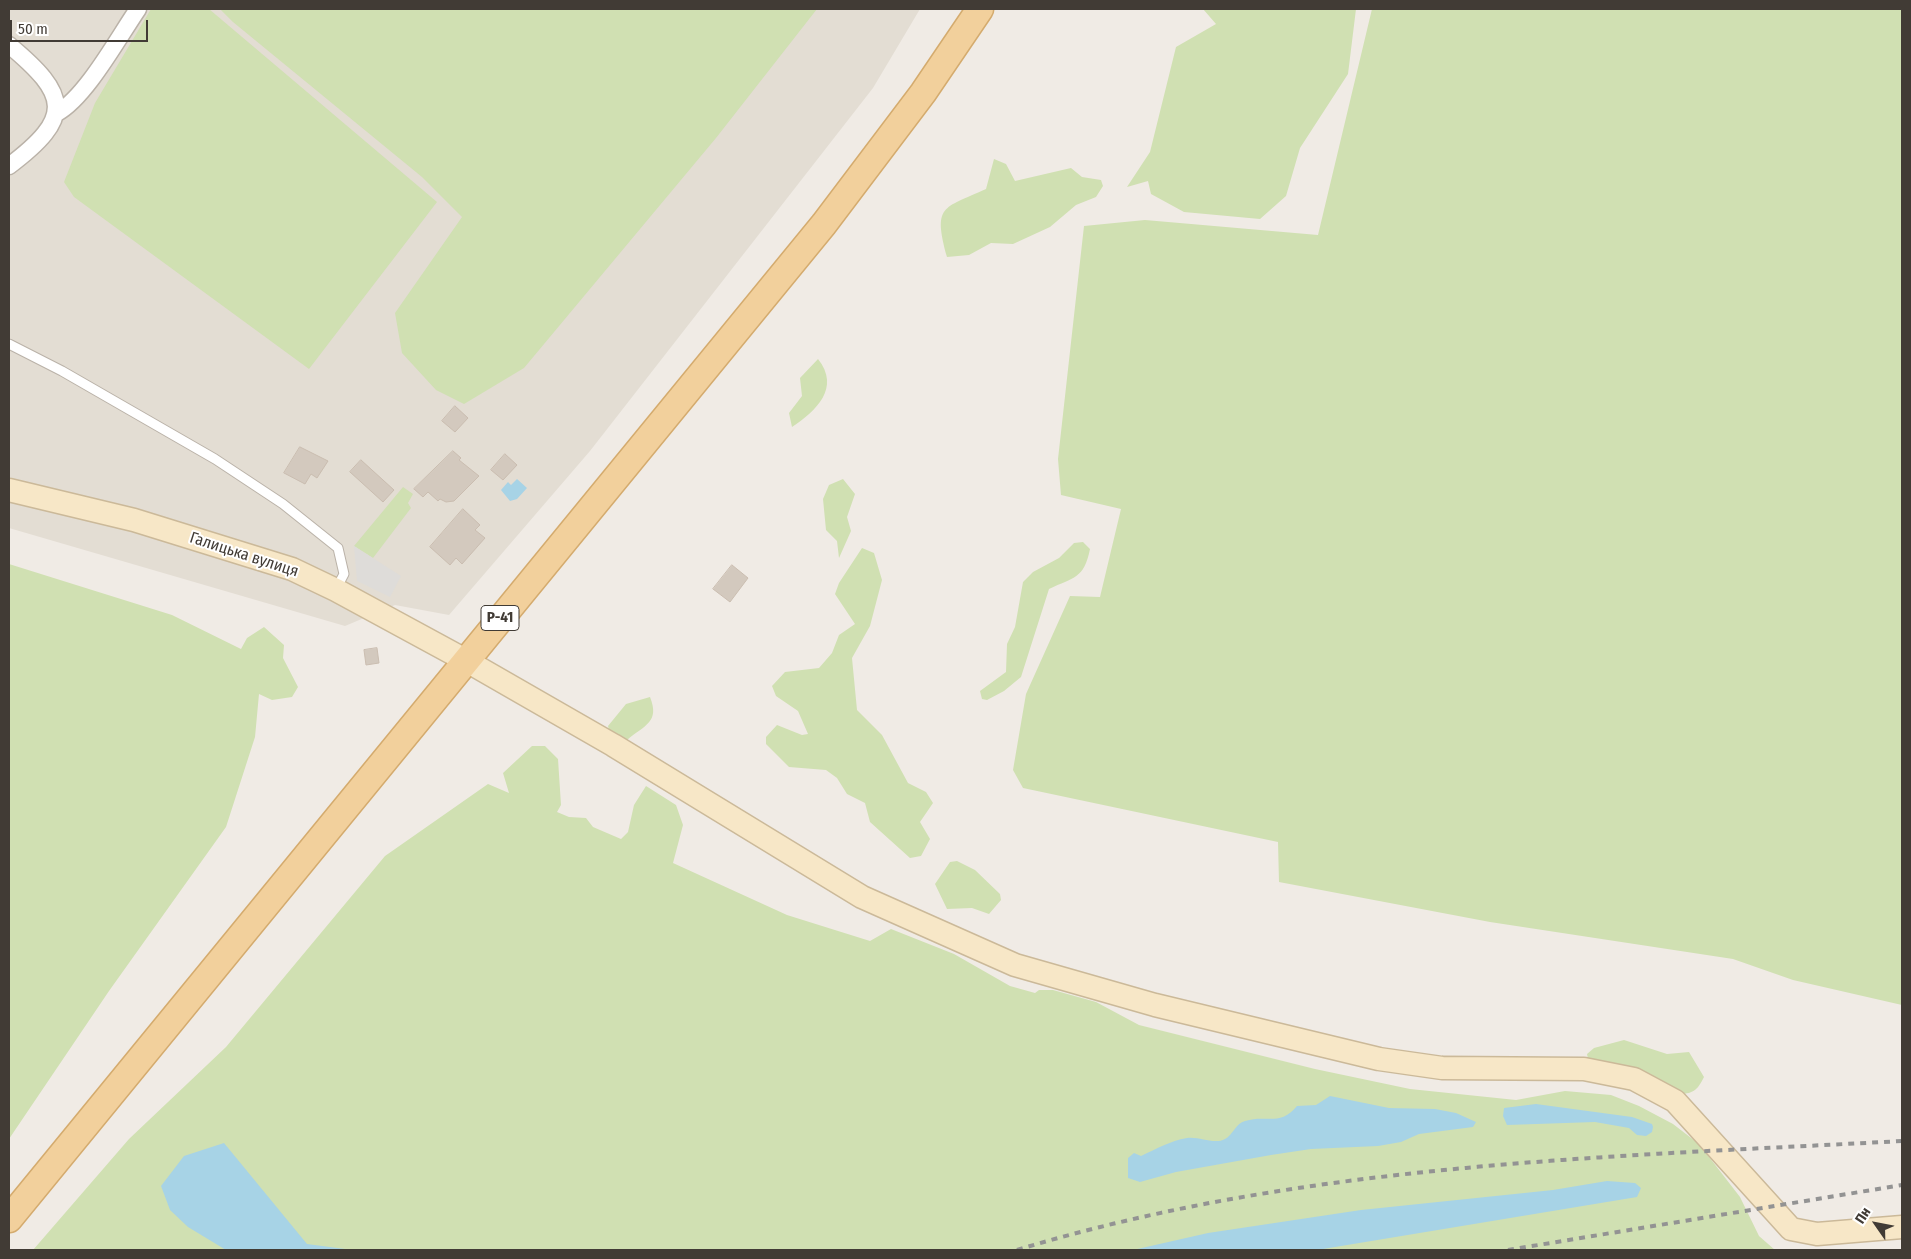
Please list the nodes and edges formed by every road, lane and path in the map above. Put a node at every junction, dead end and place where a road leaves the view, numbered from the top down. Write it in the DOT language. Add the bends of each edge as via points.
graph roads {
  1 [pos="138,9"];
  2 [pos="980,9"];
  3 [pos="9,45"];
  4 [pos="57,113"];
  5 [pos="9,166"];
  6 [pos="9,344"];
  7 [pos="9,490"];
  8 [pos="336,590"];
  9 [pos="465,660"];
  10 [pos="9,1219"];
  11 [pos="1902,1227"];
  1 -- 4 [label="street" via="90,80"];
  2 -- 9 [label="main road, Р-41" via="923,93 824,224"];
  3 -- 4 [label="street" via="46,81 55,96"];
  4 -- 5 [label="street" via="44,136"];
  6 -- 8 [label="lane" via="62,370 215,459 316,529 338,548 344,574"];
  7 -- 8 [label="street, Галицька вулиця" via="134,520 292,569"];
  8 -- 9 [label="street, Галицька вулиця"];
  9 -- 10 [label="main road, Р-41"];
  9 -- 11 [label="street, Галицька вулиця" via="621,750 862,897 1015,965 1155,1005 1379,1059 1442,1068 1584,1069 1634,1079 1675,1102 1791,1229 1817,1234"];
}
